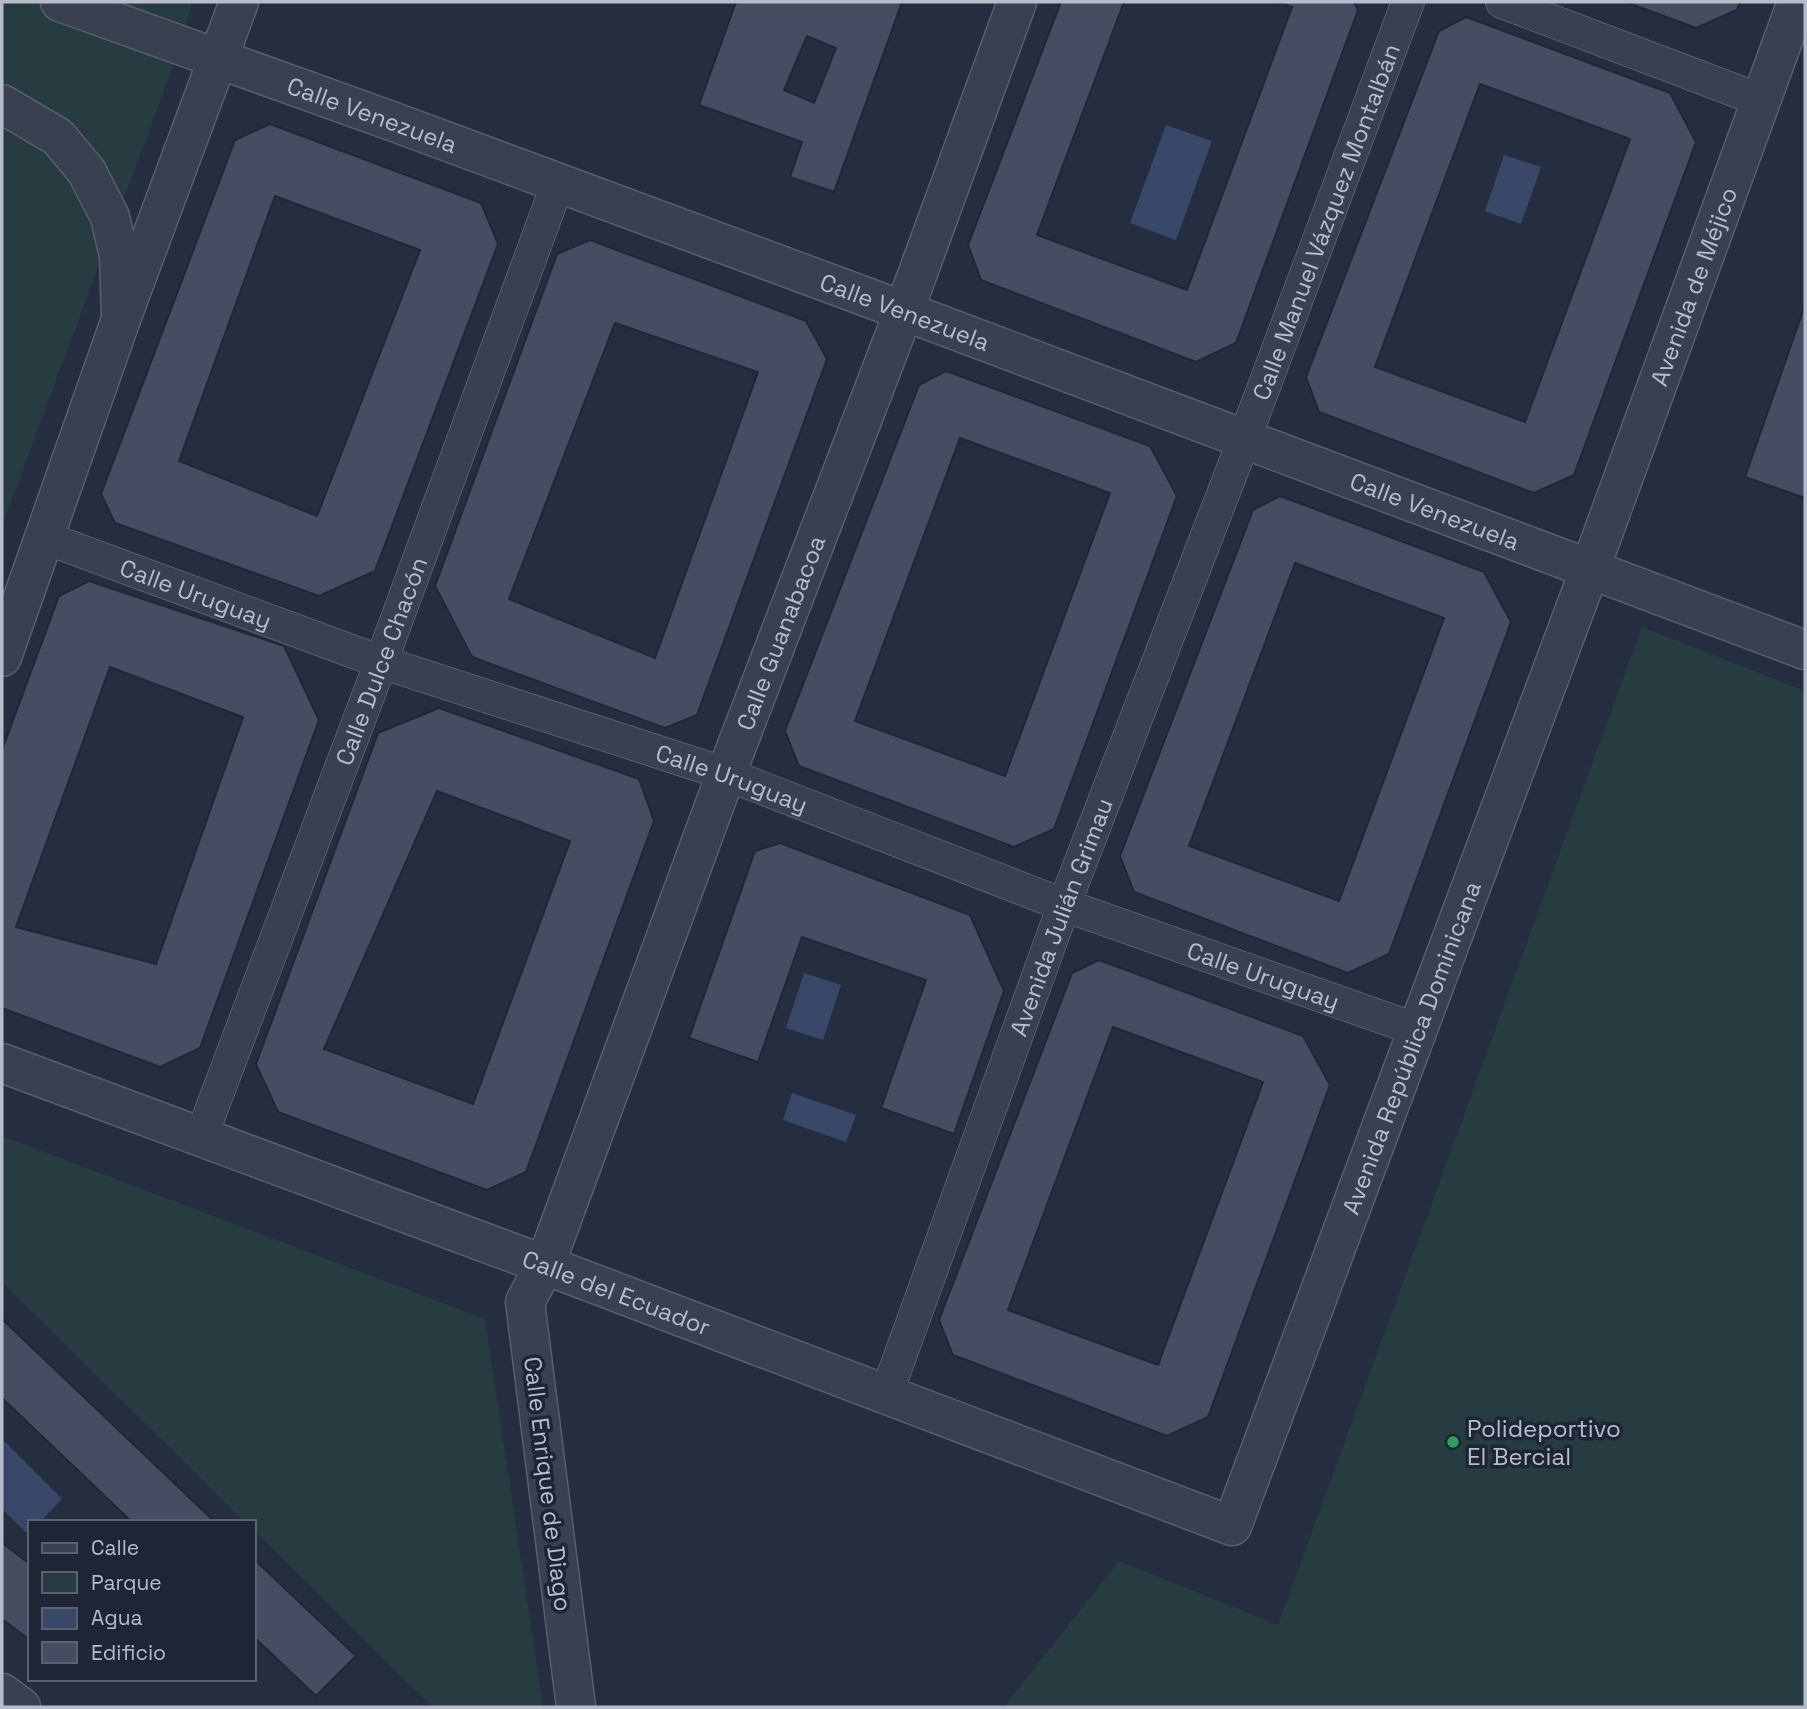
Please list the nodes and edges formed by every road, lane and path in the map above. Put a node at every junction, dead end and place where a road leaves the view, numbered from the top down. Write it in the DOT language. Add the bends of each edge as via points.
graph roads {
  1 [pos="60,2"];
  2 [pos="239,2"];
  3 [pos="1017,2"];
  4 [pos="1408,2"];
  5 [pos="1502,2"];
  6 [pos="1797,2"];
  7 [pos="218,58"];
  8 [pos="1760,100"];
  9 [pos="2,104"];
  10 [pos="558,183"];
  11 [pos="904,311"];
  12 [pos="121,319"];
  13 [pos="1244,440"];
  14 [pos="43,537"];
  15 [pos="1590,569"];
  16 [pos="1805,650"];
  17 [pos="3,653"];
  18 [pos="381,662"];
  19 [pos="726,774"];
  20 [pos="1064,905"];
  21 [pos="1418,1030"];
  22 [pos="2,1063"];
  23 [pos="201,1137"];
  24 [pos="545,1265"];
  25 [pos="886,1395"];
  26 [pos="1232,1526"];
  27 [pos="2,1693"];
  28 [pos="20,1707"];
  29 [pos="576,1707"];
  1 -- 7 [label="street, Calle Venezuela"];
  2 -- 7 [label="street"];
  3 -- 11 [label="street, Calle Guanabacoa"];
  4 -- 13 [label="street, Calle Manuel Vázquez Montalbán"];
  5 -- 8 [label="street"];
  6 -- 8 [label="street, Avenida de Méjico"];
  7 -- 10 [label="street, Calle Venezuela"];
  7 -- 12 [label="street"];
  8 -- 15 [label="street, Avenida de Méjico"];
  9 -- 12 [label="street" via="58,136 87,172 110,217 119,256"];
  10 -- 11 [label="street, Calle Venezuela"];
  10 -- 18 [label="street, Calle Dulce Chacón"];
  11 -- 13 [label="street, Calle Venezuela"];
  11 -- 19 [label="street, Calle Guanabacoa"];
  12 -- 14 [label="street"];
  13 -- 15 [label="street, Calle Venezuela"];
  13 -- 20 [label="street, Avenida Julián Grimau"];
  14 -- 17 [label="street"];
  14 -- 18 [label="street, Calle Uruguay"];
  15 -- 16 [label="street, Calle Venezuela"];
  15 -- 21 [label="street, Avenida República Dominicana"];
  18 -- 19 [label="street, Calle Uruguay"];
  18 -- 23 [label="street, Calle Dulce Chacón"];
  19 -- 20 [label="street, Calle Uruguay"];
  19 -- 24 [label="street, Calle Guanabacoa"];
  20 -- 21 [label="street, Calle Uruguay"];
  20 -- 25 [label="street, Avenida Julián Grimau"];
  21 -- 26 [label="street, Avenida República Dominicana"];
  22 -- 23 [label="street, Calle del Ecuador"];
  23 -- 24 [label="street, Calle del Ecuador"];
  24 -- 25 [label="street, Calle del Ecuador"];
  24 -- 29 [label="street, Calle Enrique de Diago" via="525,1302"];
  25 -- 26 [label="street, Calle del Ecuador"];
  27 -- 28 [label="street"];
}
